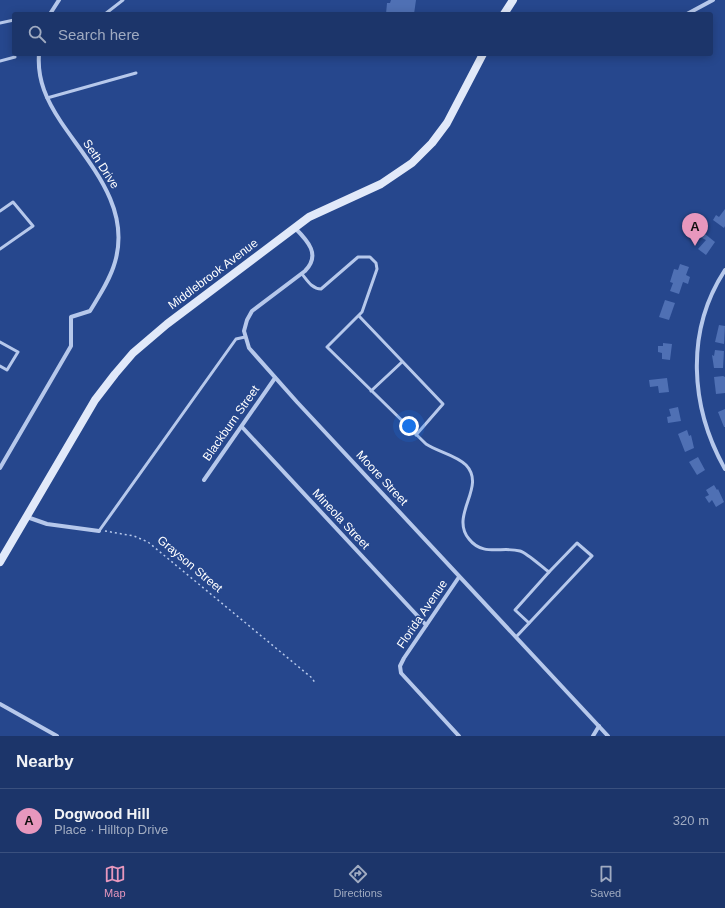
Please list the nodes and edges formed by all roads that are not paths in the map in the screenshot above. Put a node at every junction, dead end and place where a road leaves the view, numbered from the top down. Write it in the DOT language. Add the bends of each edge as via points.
graph roads {
  1 [pos="59,0"];
  2 [pos="123,0"];
  3 [pos="513,0"];
  4 [pos="713,0"];
  5 [pos="51,12"];
  6 [pos="108,12"];
  7 [pos="505,12"];
  8 [pos="691,12"];
  9 [pos="12,20"];
  10 [pos="0,23"];
  11 [pos="39,56"];
  12 [pos="482,56"];
  13 [pos="15,57"];
  14 [pos="0,61"];
  15 [pos="136,73"];
  16 [pos="47,98"];
  17 [pos="0,211"];
  18 [pos="295,228"];
  19 [pos="0,249"];
  20 [pos="725,270"];
  21 [pos="302,274"];
  22 [pos="359,316"];
  23 [pos="245,337"];
  24 [pos="0,342"];
  25 [pos="402,362"];
  26 [pos="0,366"];
  27 [pos="275,378"];
  28 [pos="371,391"];
  29 [pos="242,427"];
  30 [pos="416,435"];
  31 [pos="0,468"];
  32 [pos="725,469"];
  33 [pos="204,480"];
  34 [pos="26,516"];
  35 [pos="100,531"];
  36 [pos="0,562"];
  37 [pos="549,572"];
  38 [pos="459,577"];
  39 [pos="529,623"];
  40 [pos="426,625"];
  41 [pos="516,637"];
  42 [pos="0,704"];
  43 [pos="599,726"];
  44 [pos="57,736"];
  45 [pos="459,736"];
  46 [pos="593,736"];
  47 [pos="608,736"];
  1 -- 5 [label="street"];
  2 -- 6 [label="lane"];
  3 -- 7 [label="main road"];
  4 -- 8 [label="street"];
  9 -- 10 [label="lane"];
  11 -- 16 [label="street, Seth Drive" via="40,75"];
  12 -- 18 [label="main road, Middlebrook Avenue" via="451,117 437,138 420,156 387,180 319,211"];
  13 -- 14 [label="lane"];
  15 -- 16 [label="lane"];
  16 -- 31 [label="street, Seth Drive" via="110,197 118,222 118,250 112,271 90,312 71,317 71,346"];
  17 -- 19 [label="lane" via="13,202 33,226"];
  18 -- 21 [label="street" via="309,242 312,252 310,266"];
  18 -- 34 [label="main road, Middlebrook Avenue" via="167,324 124,364 95,400"];
  20 -- 32 [label="street" via="712,294 702,323 696,371 703,419 712,446"];
  21 -- 22 [label="lane" via="311,285 321,289 354,259 362,256 373,260 377,266 376,273"];
  21 -- 23 [label="street" via="252,312 245,326"];
  22 -- 25 [label="lane"];
  22 -- 28 [label="lane" via="327,347"];
  23 -- 27 [label="street, Moore Street" via="249,348"];
  23 -- 35 [label="lane" via="236,339"];
  24 -- 26 [label="lane" via="18,352 7,370"];
  25 -- 28 [label="lane"];
  25 -- 30 [label="lane" via="443,404"];
  27 -- 29 [label="street, Blackburn Street"];
  27 -- 38 [label="street, Moore Street"];
  28 -- 30 [label="lane"];
  29 -- 33 [label="street, Blackburn Street"];
  29 -- 40 [label="street, Mineola Street"];
  30 -- 37 [label="lane" via="436,450 458,459 470,470 472,490 462,519 468,539 483,549 522,551"];
  34 -- 35 [label="street" via="47,524"];
  34 -- 36 [label="main road, Middlebrook Avenue"];
  37 -- 39 [label="lane" via="515,610"];
  37 -- 39 [label="lane" via="577,543 592,556"];
  38 -- 40 [label="street, Florida Avenue"];
  38 -- 41 [label="street, Moore Street"];
  39 -- 41 [label="lane"];
  40 -- 45 [label="street, Florida Avenue" via="401,664 402,673"];
  41 -- 43 [label="street, Moore Street"];
  42 -- 44 [label="street"];
  43 -- 46 [label="street"];
  43 -- 47 [label="street, Moore Street"];
}
